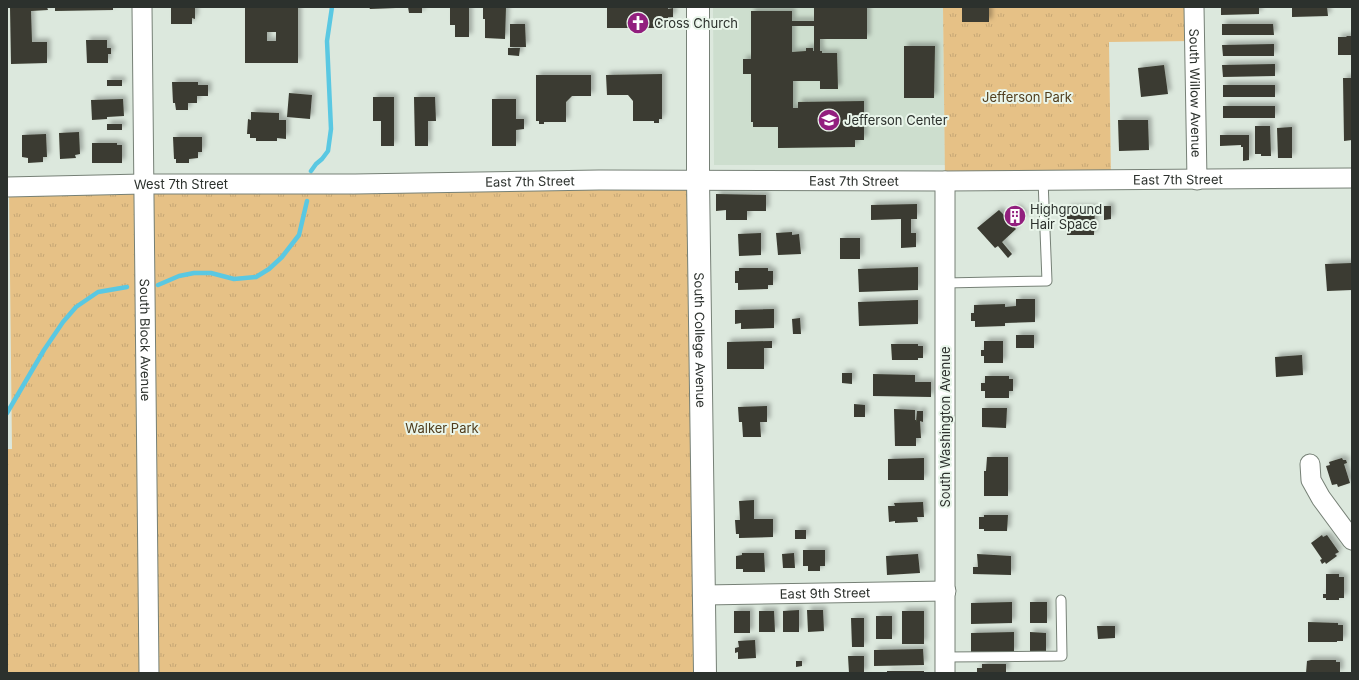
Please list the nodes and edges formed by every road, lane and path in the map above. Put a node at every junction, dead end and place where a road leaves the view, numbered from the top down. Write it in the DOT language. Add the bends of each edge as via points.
graph roads {
  1 [pos="142,7"];
  2 [pos="698,7"];
  3 [pos="1194,7"];
  4 [pos="1352,178"];
  5 [pos="698,180"];
  6 [pos="1043,180"];
  7 [pos="1197,180"];
  8 [pos="945,181"];
  9 [pos="143,184"];
  10 [pos="355,184"];
  11 [pos="7,187"];
  12 [pos="945,283"];
  13 [pos="1310,464"];
  14 [pos="1352,540"];
  15 [pos="946,591"];
  16 [pos="704,595"];
  17 [pos="1061,600"];
  18 [pos="945,665"];
  19 [pos="149,673"];
  20 [pos="705,673"];
  1 -- 9 [label="street, South Block Avenue"];
  2 -- 5 [label="street, South College Avenue"];
  3 -- 7 [label="street, South Willow Avenue"];
  4 -- 7 [label="street, East 7th Street"];
  5 -- 8 [label="street, East 7th Street"];
  5 -- 10 [label="street, East 7th Street"];
  5 -- 16 [label="street, South College Avenue"];
  6 -- 7 [label="street, East 7th Street"];
  6 -- 8 [label="street, East 7th Street"];
  6 -- 12 [label="lane" via="1047,281"];
  8 -- 12 [label="street, South Washington Avenue"];
  9 -- 10 [label="street, West 7th Street"];
  9 -- 11 [label="street, West 7th Street"];
  9 -- 19 [label="street, South Block Avenue"];
  12 -- 15 [label="street, South Washington Avenue"];
  13 -- 14 [label="street" via="1311,480"];
  15 -- 16 [label="street, East 9th Street"];
  15 -- 18 [label="street, South Washington Avenue"];
  16 -- 20 [label="street, South College Avenue"];
  17 -- 18 [label="lane" via="1062,656"];
}
